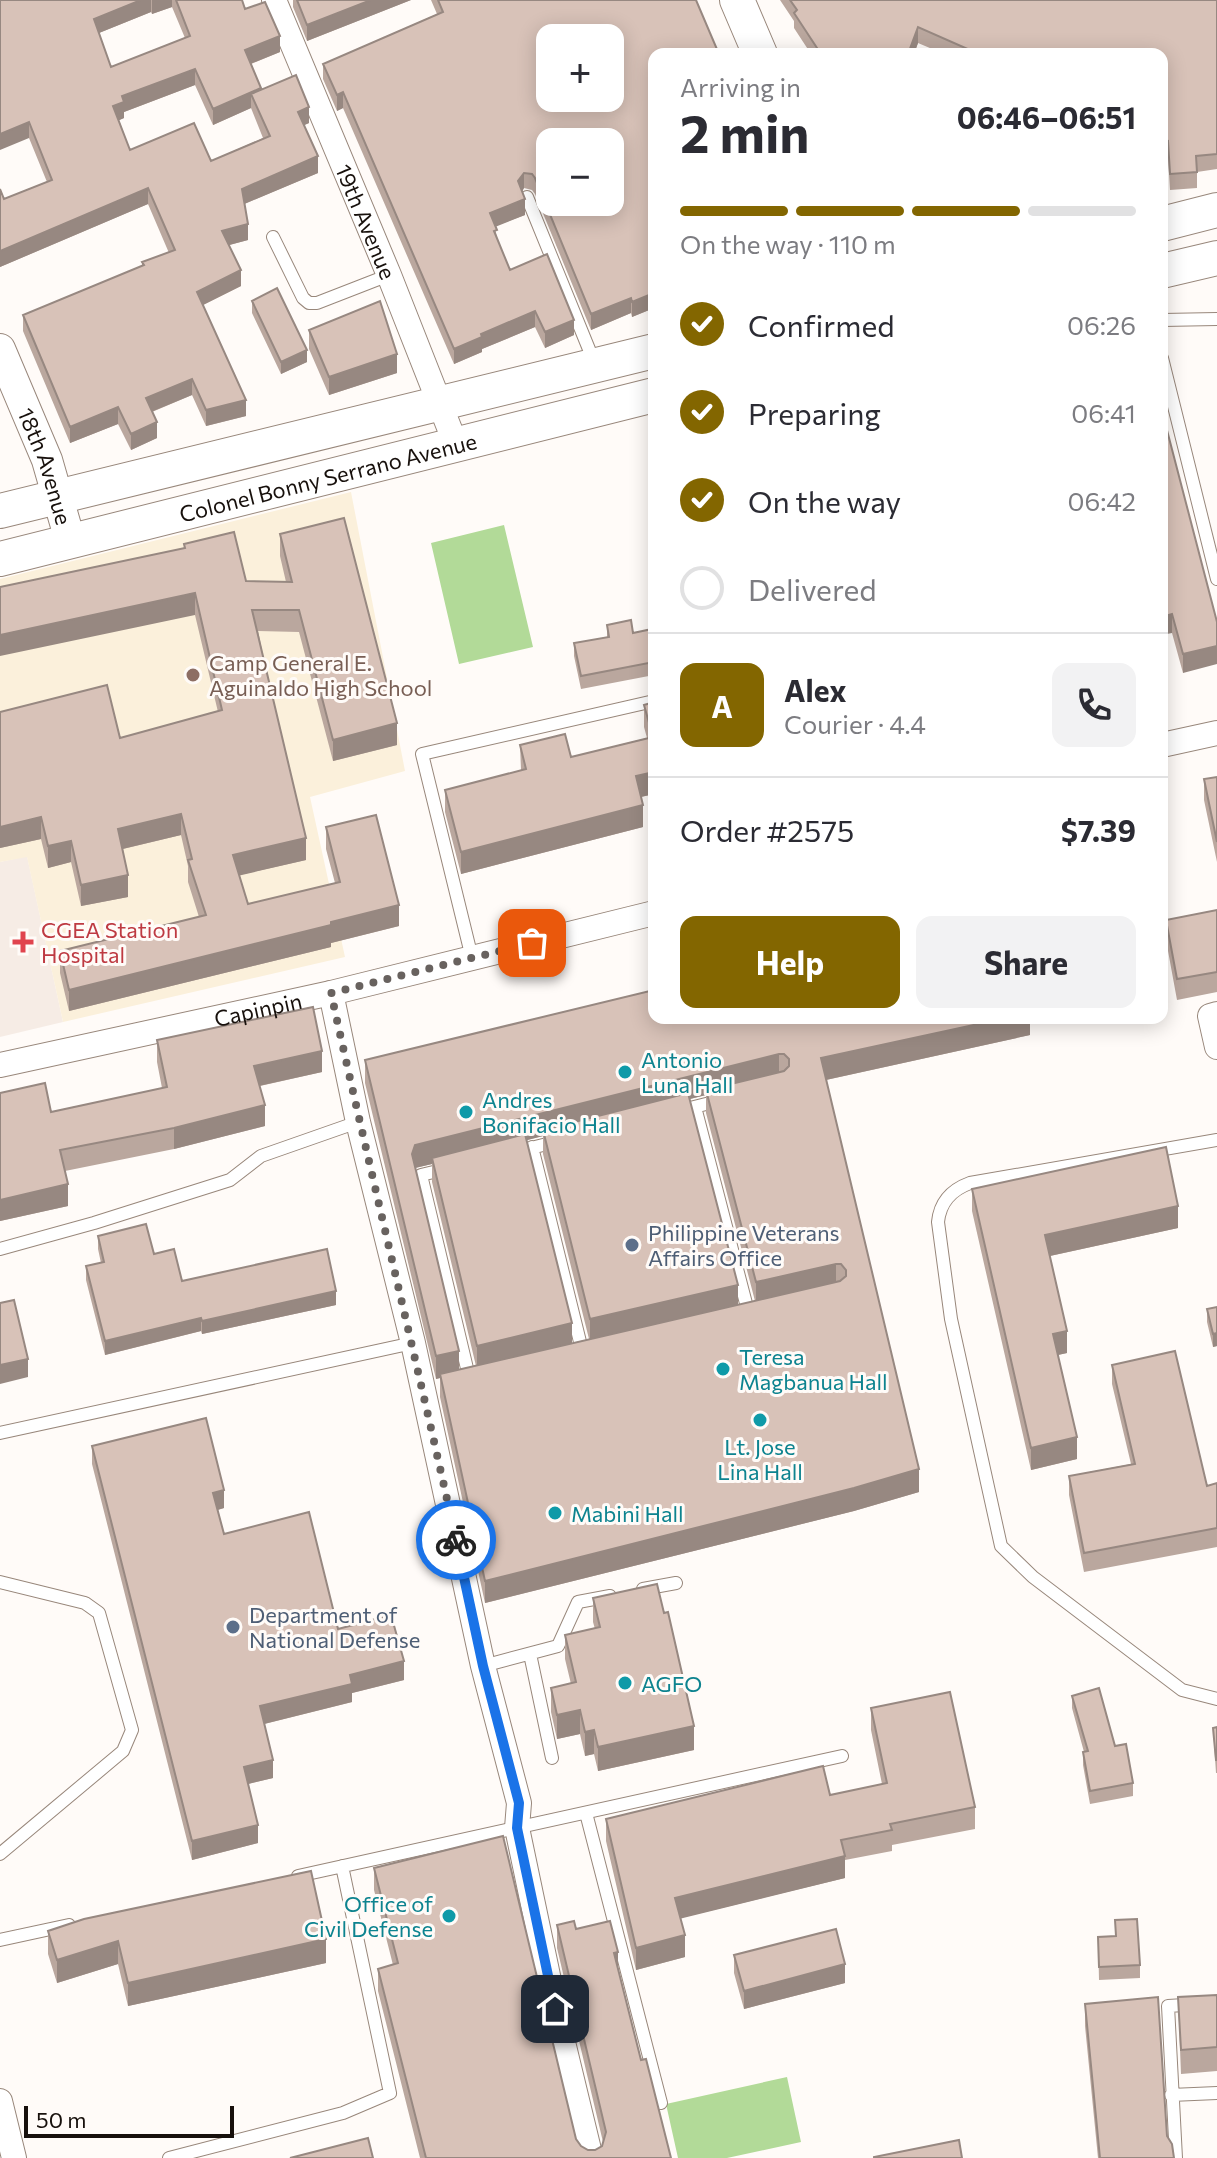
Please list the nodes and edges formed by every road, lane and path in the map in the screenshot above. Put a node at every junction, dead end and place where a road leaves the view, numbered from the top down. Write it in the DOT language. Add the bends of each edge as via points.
graph roads {
  1 [pos="274,0"];
  2 [pos="737,0"];
  3 [pos="757,48"];
  4 [pos="527,197"];
  5 [pos="1217,210"];
  6 [pos="1168,222"];
  7 [pos="273,237"];
  8 [pos="1217,258"];
  9 [pos="1168,270"];
  10 [pos="389,275"];
  11 [pos="1217,319"];
  12 [pos="1168,320"];
  13 [pos="0,349"];
  14 [pos="648,353"];
  15 [pos="596,366"];
  16 [pos="1168,382"];
  17 [pos="648,397"];
  18 [pos="441,405"];
  19 [pos="456,445"];
  20 [pos="60,496"];
  21 [pos="0,511"];
  22 [pos="70,540"];
  23 [pos="0,559"];
  24 [pos="1217,579"];
  25 [pos="648,702"];
  26 [pos="1217,733"];
  27 [pos="1168,744"];
  28 [pos="648,914"];
  29 [pos="472,958"];
  30 [pos="331,993"];
  31 [pos="1217,1014"];
  32 [pos="1217,1047"];
  33 [pos="0,1065"];
  34 [pos="738,1096"];
  35 [pos="695,1107"];
  36 [pos="665,1114"];
  37 [pos="358,1122"];
  38 [pos="577,1136"];
  39 [pos="1217,1140"];
  40 [pos="532,1147"];
  41 [pos="505,1154"];
  42 [pos="463,1165"];
  43 [pos="0,1249"];
  44 [pos="764,1312"];
  45 [pos="749,1315"];
  46 [pos="734,1319"];
  47 [pos="413,1343"];
  48 [pos="598,1351"];
  49 [pos="583,1354"];
  50 [pos="569,1358"];
  51 [pos="484,1377"];
  52 [pos="0,1433"];
  53 [pos="0,1582"];
  54 [pos="676,1583"];
  55 [pos="634,1591"];
  56 [pos="620,1594"];
  57 [pos="530,1654"];
  58 [pos="483,1666"];
  59 [pos="1217,1699"];
  60 [pos="842,1756"];
  61 [pos="552,1758"];
  62 [pos="586,1813"];
  63 [pos="517,1828"];
  64 [pos="0,1854"];
  65 [pos="342,1866"];
  66 [pos="280,1880"];
  67 [pos="78,1924"];
  68 [pos="0,1940"];
  69 [pos="1217,2003"];
  70 [pos="1217,2093"];
  71 [pos="1171,2095"];
  72 [pos="0,2101"];
  73 [pos="661,2103"];
  74 [pos="14,2158"];
  75 [pos="169,2158"];
  76 [pos="591,2158"];
  77 [pos="1176,2158"];
  1 -- 10 [label="street, 19th Avenue"];
  2 -- 3 [label="main road"];
  4 -- 15 [label="lane"];
  5 -- 6 [label="main road"];
  7 -- 10 [label="lane" via="309,303"];
  8 -- 9 [label="main road"];
  10 -- 18 [label="street, 19th Avenue"];
  11 -- 12 [label="lane"];
  13 -- 20 [label="street, 18th Avenue"];
  14 -- 15 [label="main road, Colonel Bonny Serrano Avenue"];
  15 -- 18 [label="main road, Colonel Bonny Serrano Avenue"];
  16 -- 24 [label="lane"];
  17 -- 19 [label="main road, Colonel Bonny Serrano Avenue"];
  18 -- 19 [label="street, 19th Avenue"];
  18 -- 20 [label="main road, Colonel Bonny Serrano Avenue"];
  19 -- 22 [label="main road, Colonel Bonny Serrano Avenue"];
  20 -- 21 [label="main road, Colonel Bonny Serrano Avenue"];
  20 -- 22 [label="street, 18th Avenue"];
  22 -- 23 [label="main road, Colonel Bonny Serrano Avenue"];
  25 -- 29 [label="lane" via="422,754"];
  26 -- 27 [label="street"];
  28 -- 29 [label="street, Capinpin"];
  29 -- 30 [label="street, Capinpin"];
  30 -- 33 [label="street, Capinpin"];
  30 -- 37 [label="street"];
  31 -- 32 [label="street" via="1210,1016"];
  34 -- 35 [label="lane"];
  35 -- 36 [label="lane"];
  35 -- 45 [label="lane"];
  37 -- 43 [label="lane" via="261,1156 230,1180"];
  37 -- 47 [label="street"];
  38 -- 40 [label="lane"];
  39 -- 59 [label="lane" via="970,1183 946,1198 938,1222 951,1319 1001,1546 1033,1577 1182,1690"];
  40 -- 41 [label="lane"];
  40 -- 49 [label="lane"];
  42 -- 51 [label="lane" via="421,1175 465,1382"];
  44 -- 45 [label="lane"];
  45 -- 46 [label="lane"];
  47 -- 52 [label="lane"];
  47 -- 58 [label="street" via="430,1390"];
  48 -- 49 [label="lane"];
  49 -- 50 [label="lane"];
  53 -- 64 [label="lane" via="85,1603 99,1613 132,1730 123,1751"];
  54 -- 55 [label="lane"];
  56 -- 57 [label="lane" via="578,1602 558,1646"];
  57 -- 58 [label="lane"];
  57 -- 61 [label="lane"];
  58 -- 63 [label="street" via="519,1803"];
  60 -- 62 [label="lane"];
  62 -- 63 [label="lane"];
  62 -- 73 [label="lane"];
  63 -- 65 [label="lane"];
  63 -- 76 [label="street"];
  65 -- 66 [label="lane"];
  65 -- 75 [label="lane" via="390,2093 343,2113"];
  67 -- 68 [label="lane"];
  69 -- 71 [label="lane" via="1168,2006"];
  70 -- 71 [label="lane"];
  71 -- 77 [label="lane"];
  72 -- 74 [label="street"];
}
